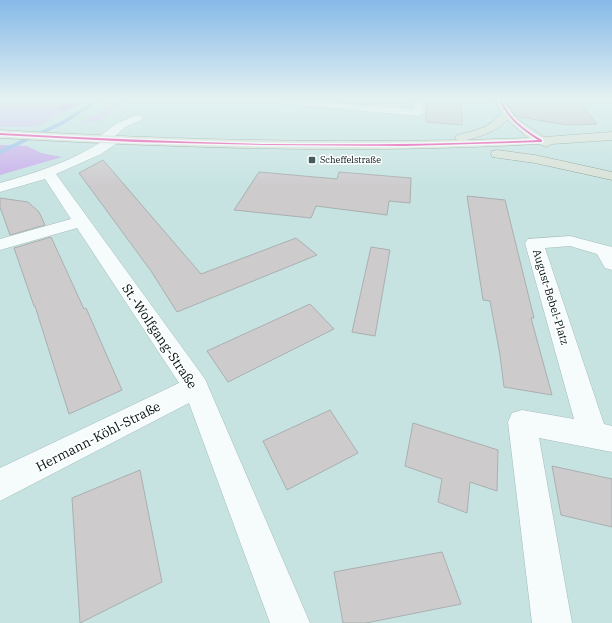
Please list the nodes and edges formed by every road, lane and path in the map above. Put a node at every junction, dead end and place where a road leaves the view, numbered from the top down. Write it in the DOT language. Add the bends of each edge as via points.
graph roads {
  1 [pos="118,129"];
  2 [pos="488,129"];
  3 [pos="525,129"];
  4 [pos="0,134"];
  5 [pos="612,136"];
  6 [pos="109,140"];
  7 [pos="542,141"];
  8 [pos="429,145"];
  9 [pos="388,146"];
  10 [pos="48,173"];
  11 [pos="612,175"];
  12 [pos="0,188"];
  13 [pos="82,221"];
  14 [pos="0,245"];
  15 [pos="612,264"];
  16 [pos="196,387"];
  17 [pos="602,437"];
  18 [pos="0,485"];
  19 [pos="290,623"];
  20 [pos="552,623"];
  1 -- 6 [label="street"];
  2 -- 8 [label="main road" via="471,136"];
  3 -- 7 [label="main road"];
  4 -- 6 [label="main road"];
  5 -- 7 [label="main road"];
  6 -- 9 [label="main road"];
  6 -- 10 [label="street" via="96,151"];
  7 -- 8 [label="main road"];
  7 -- 11 [label="main road"];
  8 -- 9 [label="main road"];
  9 -- 11 [label="main road" via="518,156"];
  10 -- 12 [label="street"];
  10 -- 13 [label="street, St.-Wolfgang-Straße"];
  13 -- 14 [label="street"];
  13 -- 16 [label="street, St.-Wolfgang-Straße"];
  15 -- 17 [label="street, August-Bebel-Platz" via="605,250 570,241 534,243"];
  16 -- 18 [label="street, Hermann-Köhl-Straße"];
  16 -- 19 [label="street, St.-Wolfgang-Straße"];
  17 -- 20 [label="street, August-Bebel-Platz" via="522,422"];
}
